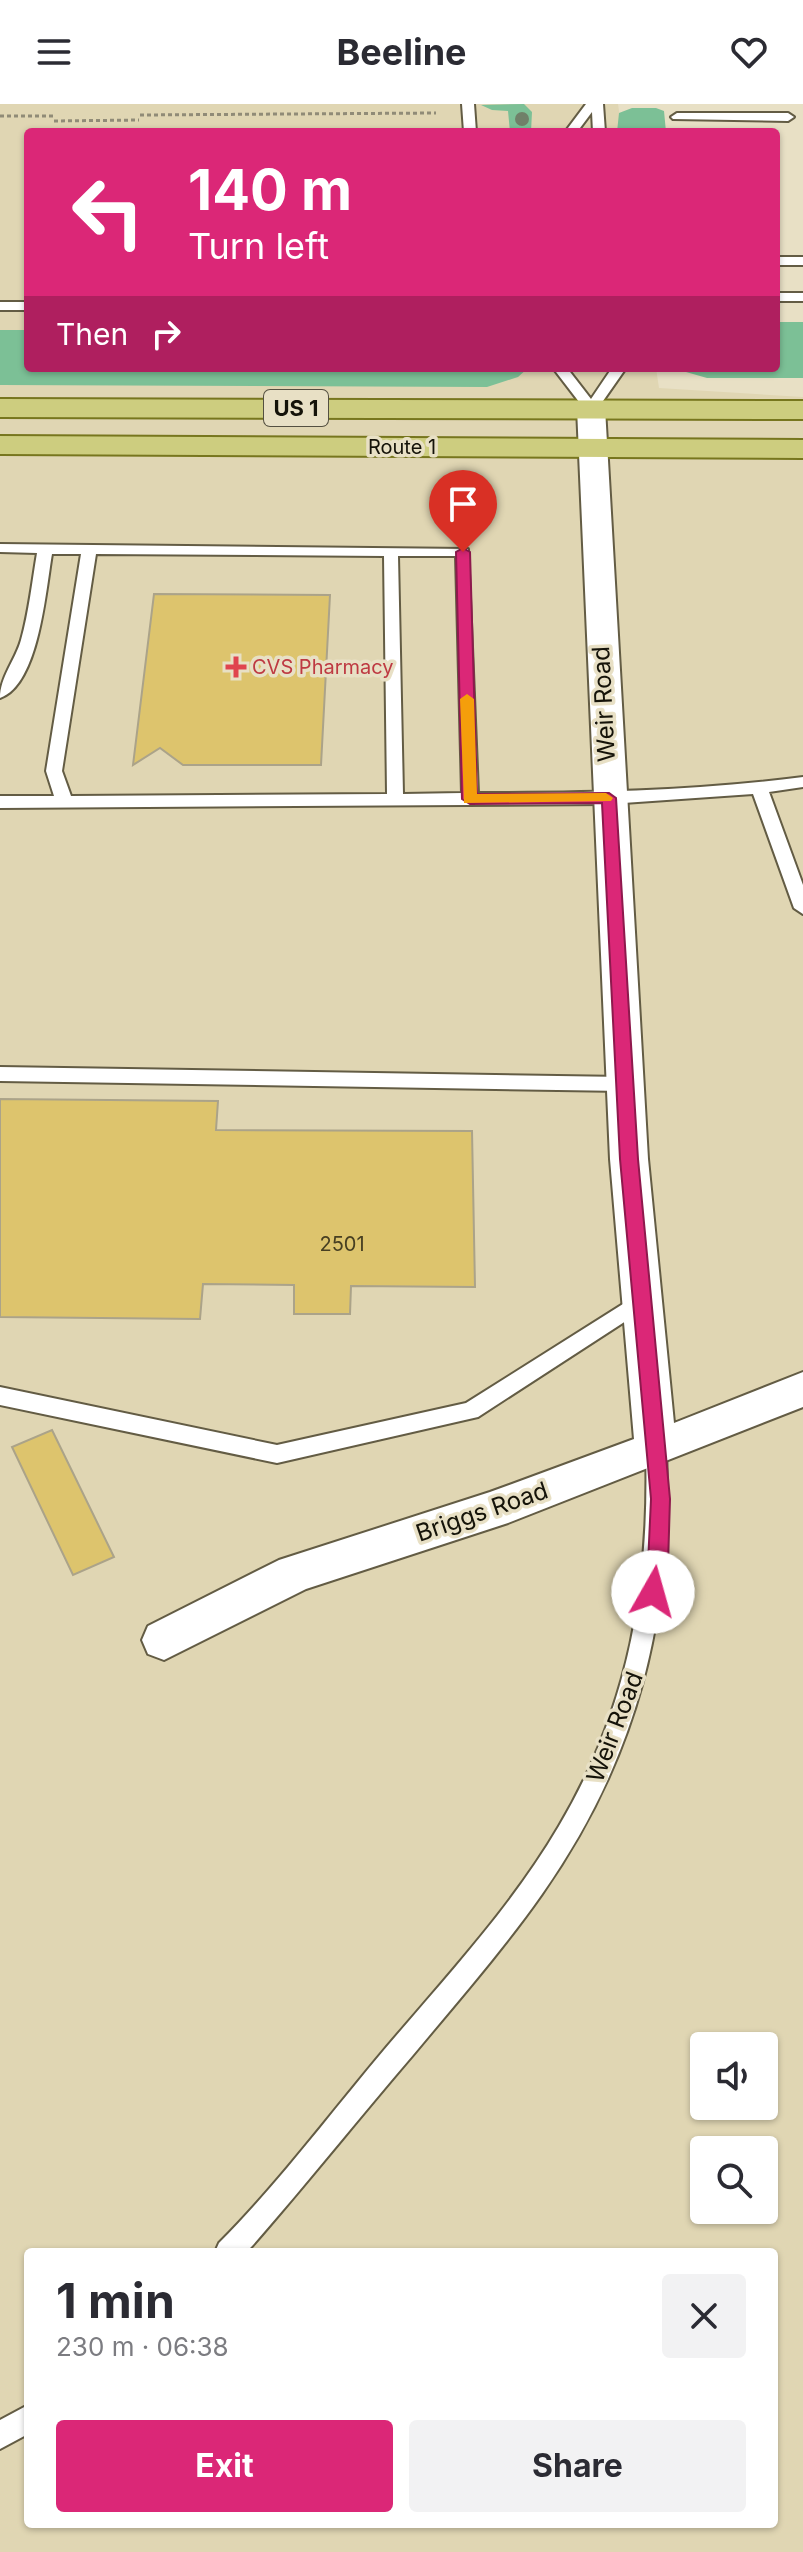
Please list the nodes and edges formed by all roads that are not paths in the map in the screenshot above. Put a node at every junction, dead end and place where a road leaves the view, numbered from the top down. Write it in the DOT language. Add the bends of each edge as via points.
graph roads {
  1 [pos="594,104"];
  2 [pos="674,104"];
  3 [pos="468,108"];
  4 [pos="677,117"];
  5 [pos="788,117"];
  6 [pos="470,128"];
  7 [pos="574,128"];
  8 [pos="598,128"];
  9 [pos="679,128"];
  10 [pos="780,261"];
  11 [pos="803,261"];
  12 [pos="780,297"];
  13 [pos="803,297"];
  14 [pos="0,306"];
  15 [pos="24,306"];
  16 [pos="563,372"];
  17 [pos="616,372"];
  18 [pos="0,408"];
  19 [pos="591,408"];
  20 [pos="803,410"];
  21 [pos="0,445"];
  22 [pos="592,447"];
  23 [pos="803,449"];
  24 [pos="0,548"];
  25 [pos="45,549"];
  26 [pos="89,550"];
  27 [pos="391,551"];
  28 [pos="0,693"];
  29 [pos="803,782"];
  30 [pos="759,788"];
  31 [pos="609,798"];
  32 [pos="470,799"];
  33 [pos="395,800"];
  34 [pos="0,802"];
  35 [pos="65,803"];
  36 [pos="803,908"];
  37 [pos="0,1074"];
  38 [pos="624,1084"];
  39 [pos="642,1300"];
  40 [pos="803,1389"];
  41 [pos="0,1396"];
  42 [pos="656,1449"];
  43 [pos="164,1640"];
  44 [pos="231,2248"];
  45 [pos="24,2421"];
  46 [pos="0,2435"];
  1 -- 7 [label="lane"];
  1 -- 8 [label="lane"];
  2 -- 4 [label="lane"];
  3 -- 6 [label="lane"];
  4 -- 5 [label="lane"];
  4 -- 9 [label="lane"];
  10 -- 11 [label="lane"];
  12 -- 13 [label="lane"];
  14 -- 15 [label="lane"];
  16 -- 19 [label="lane"];
  17 -- 19 [label="lane"];
  18 -- 19 [label="main road, Route 1 / US 1"];
  19 -- 20 [label="main road, Route 1 / US 1"];
  19 -- 22 [label="street, Weir Road"];
  21 -- 22 [label="main road, Route 1 / US 1"];
  22 -- 23 [label="main road, Route 1 / US 1"];
  22 -- 31 [label="street, Weir Road"];
  24 -- 25 [label="lane"];
  25 -- 26 [label="lane"];
  25 -- 28 [label="lane" via="28,645"];
  26 -- 27 [label="lane"];
  26 -- 35 [label="lane" via="54,771"];
  27 -- 32 [label="lane" via="463,552"];
  27 -- 33 [label="lane"];
  29 -- 30 [label="lane"];
  30 -- 31 [label="lane"];
  30 -- 36 [label="lane"];
  31 -- 32 [label="lane"];
  31 -- 38 [label="street, Weir Road"];
  32 -- 33 [label="lane"];
  33 -- 35 [label="lane"];
  34 -- 35 [label="lane"];
  37 -- 38 [label="lane"];
  38 -- 39 [label="street, Weir Road"];
  39 -- 41 [label="lane" via="471,1411 277,1454"];
  39 -- 42 [label="street, Weir Road"];
  40 -- 42 [label="street, Briggs Road"];
  42 -- 43 [label="street, Briggs Road" via="493,1510 294,1574"];
  42 -- 44 [label="lane, Weir Road" via="658,1564 644,1649 616,1739 580,1813 535,1884"];
  45 -- 46 [label="lane"];
}
